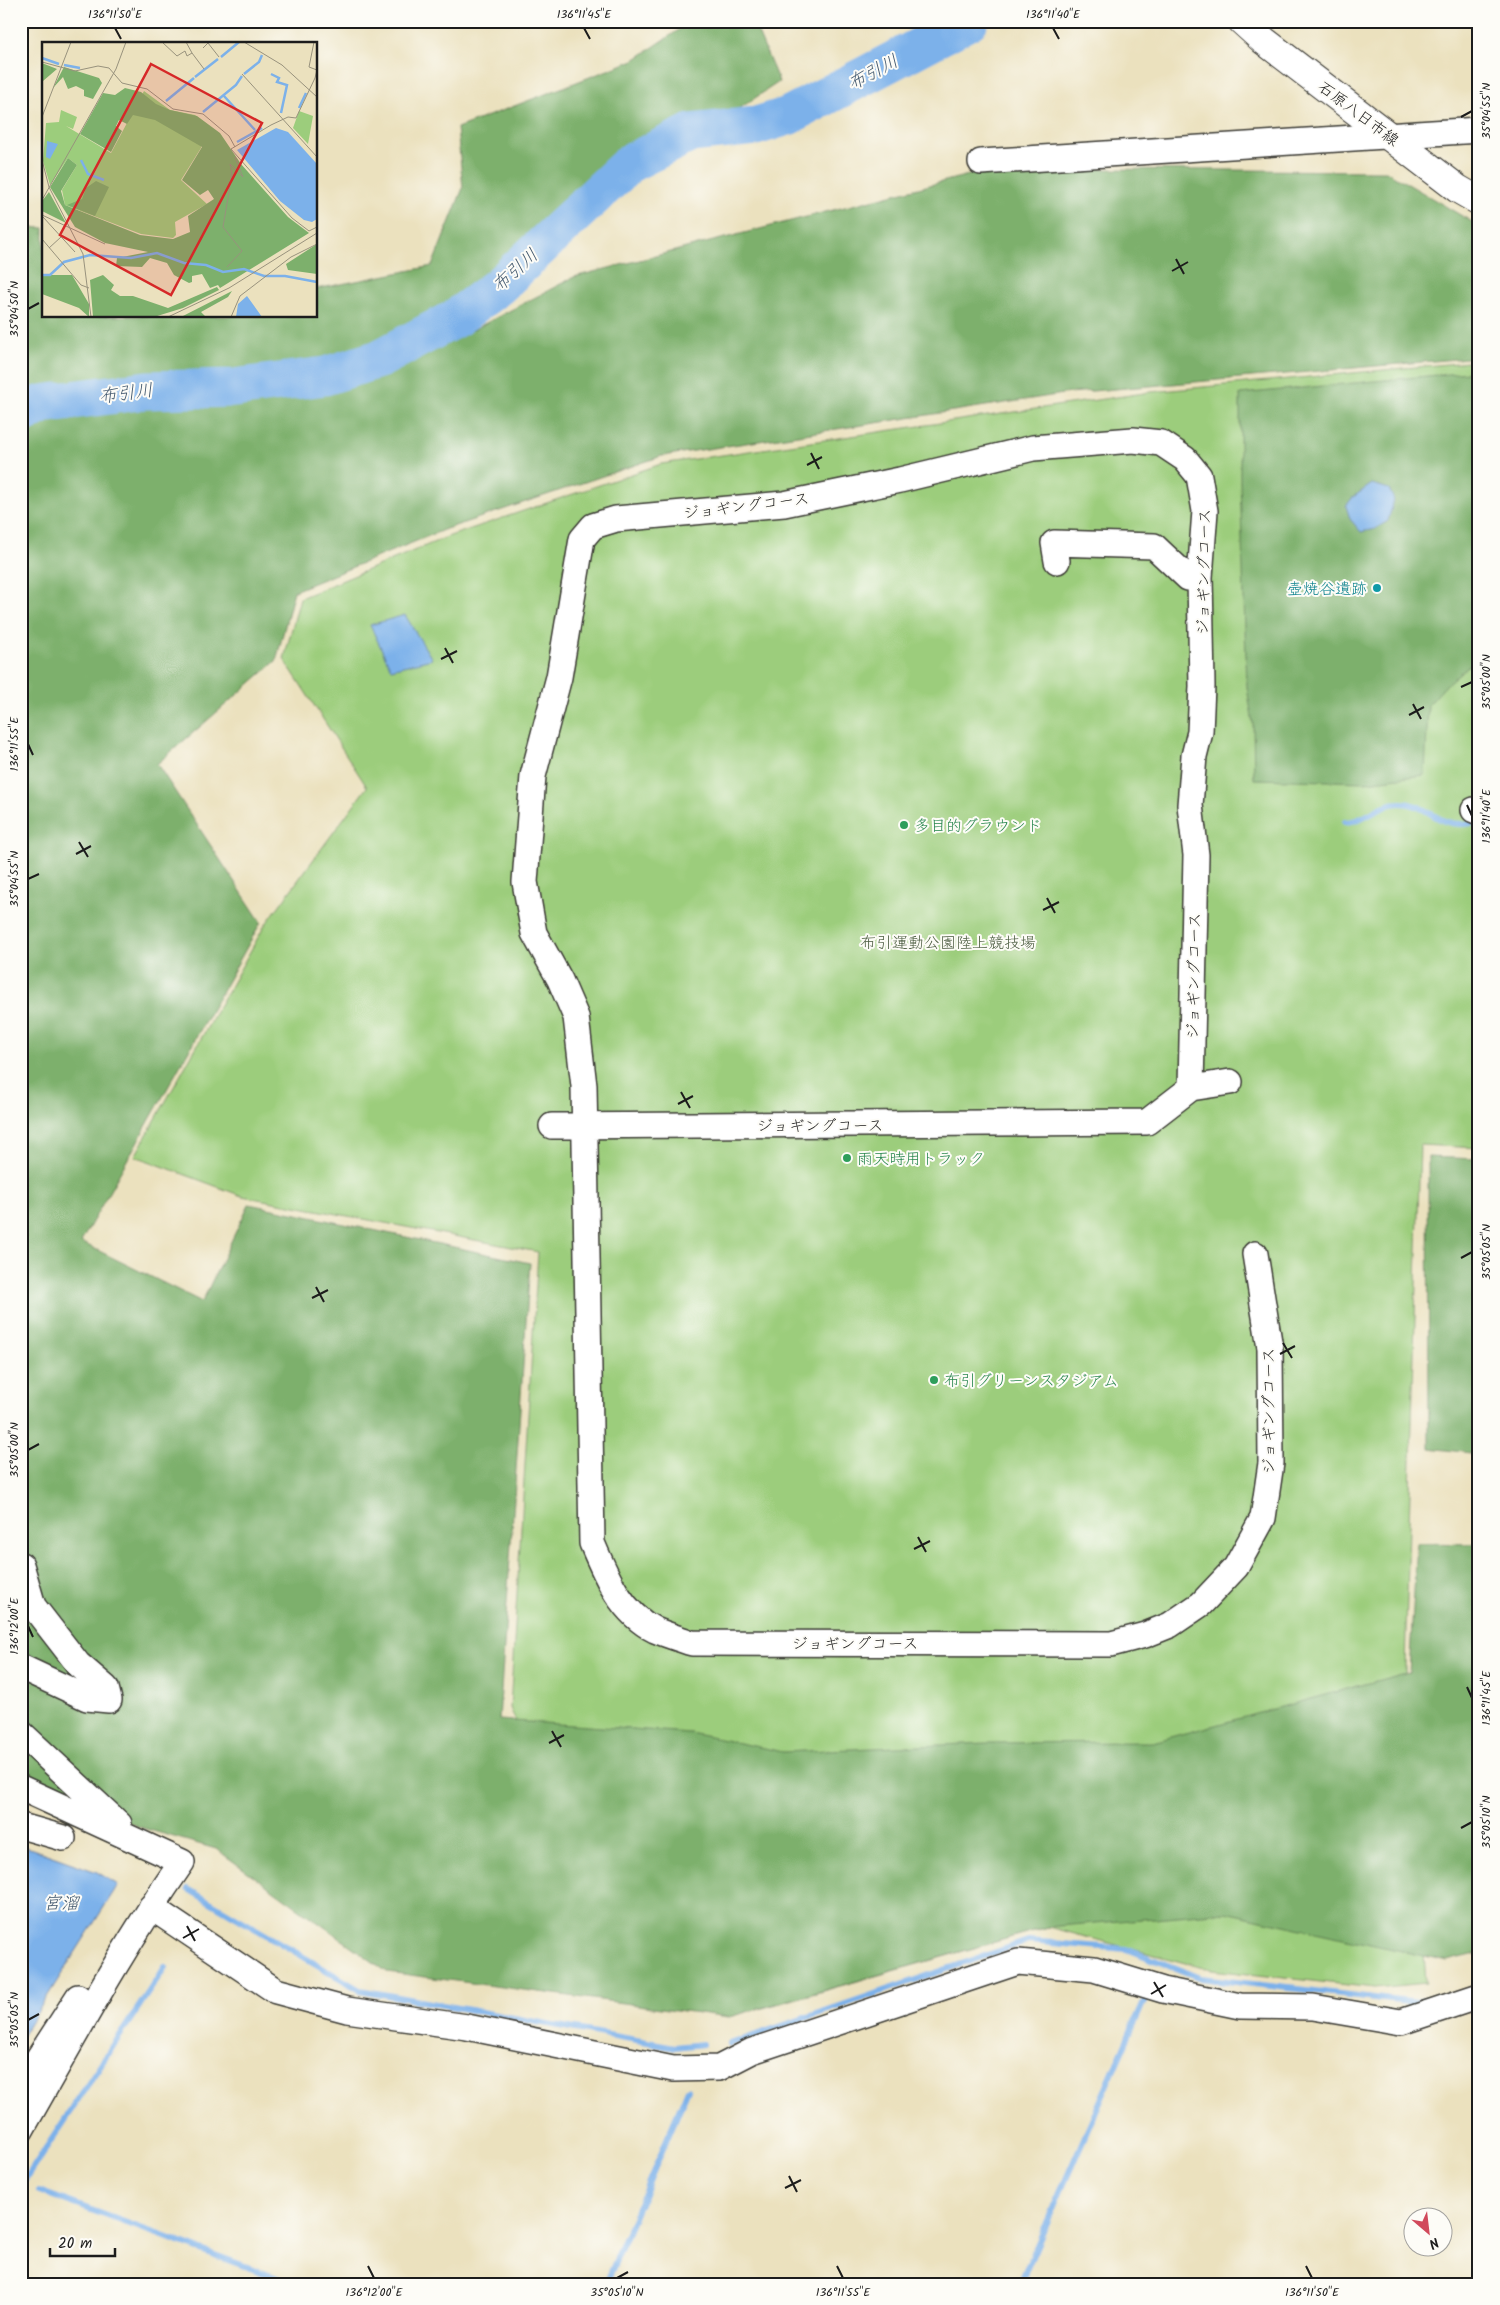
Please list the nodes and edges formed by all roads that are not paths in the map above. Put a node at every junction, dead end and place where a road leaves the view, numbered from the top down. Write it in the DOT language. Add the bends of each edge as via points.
graph roads {
  1 [pos="1242,21"];
  2 [pos="1479,130"];
  3 [pos="1390,136"];
  4 [pos="982,162"];
  5 [pos="1479,201"];
  6 [pos="1056,561"];
  7 [pos="1200,578"];
  8 [pos="1230,1082"];
  9 [pos="1191,1088"];
  10 [pos="552,1126"];
  11 [pos="584,1127"];
  12 [pos="1255,1254"];
  13 [pos="21,1565"];
  14 [pos="21,1667"];
  15 [pos="21,1733"];
  16 [pos="21,1788"];
  17 [pos="21,1826"];
  18 [pos="63,1838"];
  19 [pos="141,1845"];
  20 [pos="151,1883"];
  21 [pos="151,1907"];
  22 [pos="1479,1996"];
  23 [pos="21,2086"];
  24 [pos="21,2130"];
  1 -- 3 [label="main road, 石原八日市線"];
  2 -- 3 [label="street"];
  3 -- 4 [label="street"];
  3 -- 5 [label="main road, 石原八日市線"];
  6 -- 7 [label="street" via="1054,543 1154,546 1188,578"];
  7 -- 9 [label="street, ジョギングコース" via="1200,732 1194,756 1190,805 1196,855"];
  7 -- 11 [label="street, ジョギングコース" via="1205,511 1199,476 1185,458 1161,442 1133,440 1033,448 784,504 616,519 593,526 582,539 559,677 534,776 525,882 534,934 576,1017 584,1086"];
  8 -- 9 [label="street"];
  9 -- 11 [label="street, ジョギングコース" via="1147,1122"];
  10 -- 11 [label="street, ジョギングコース"];
  11 -- 12 [label="street, ジョギングコース" via="592,1543 606,1576 627,1609 654,1629 692,1643 1111,1644 1170,1625 1201,1604 1236,1567 1263,1518 1272,1463 1270,1348"];
  13 -- 14 [label="street" via="33,1606 78,1664 106,1688 109,1700 87,1698"];
  15 -- 19 [label="street"];
  16 -- 19 [label="street"];
  17 -- 18 [label="street"];
  19 -- 21 [label="street" via="182,1862"];
  20 -- 23 [label="street"];
  21 -- 22 [label="street" via="276,1991 347,2010 468,2027 673,2069 719,2068 752,2051 1018,1962 1094,1969 1163,1990 1240,2006 1313,2007 1401,2022"];
  21 -- 24 [label="street"];
}
